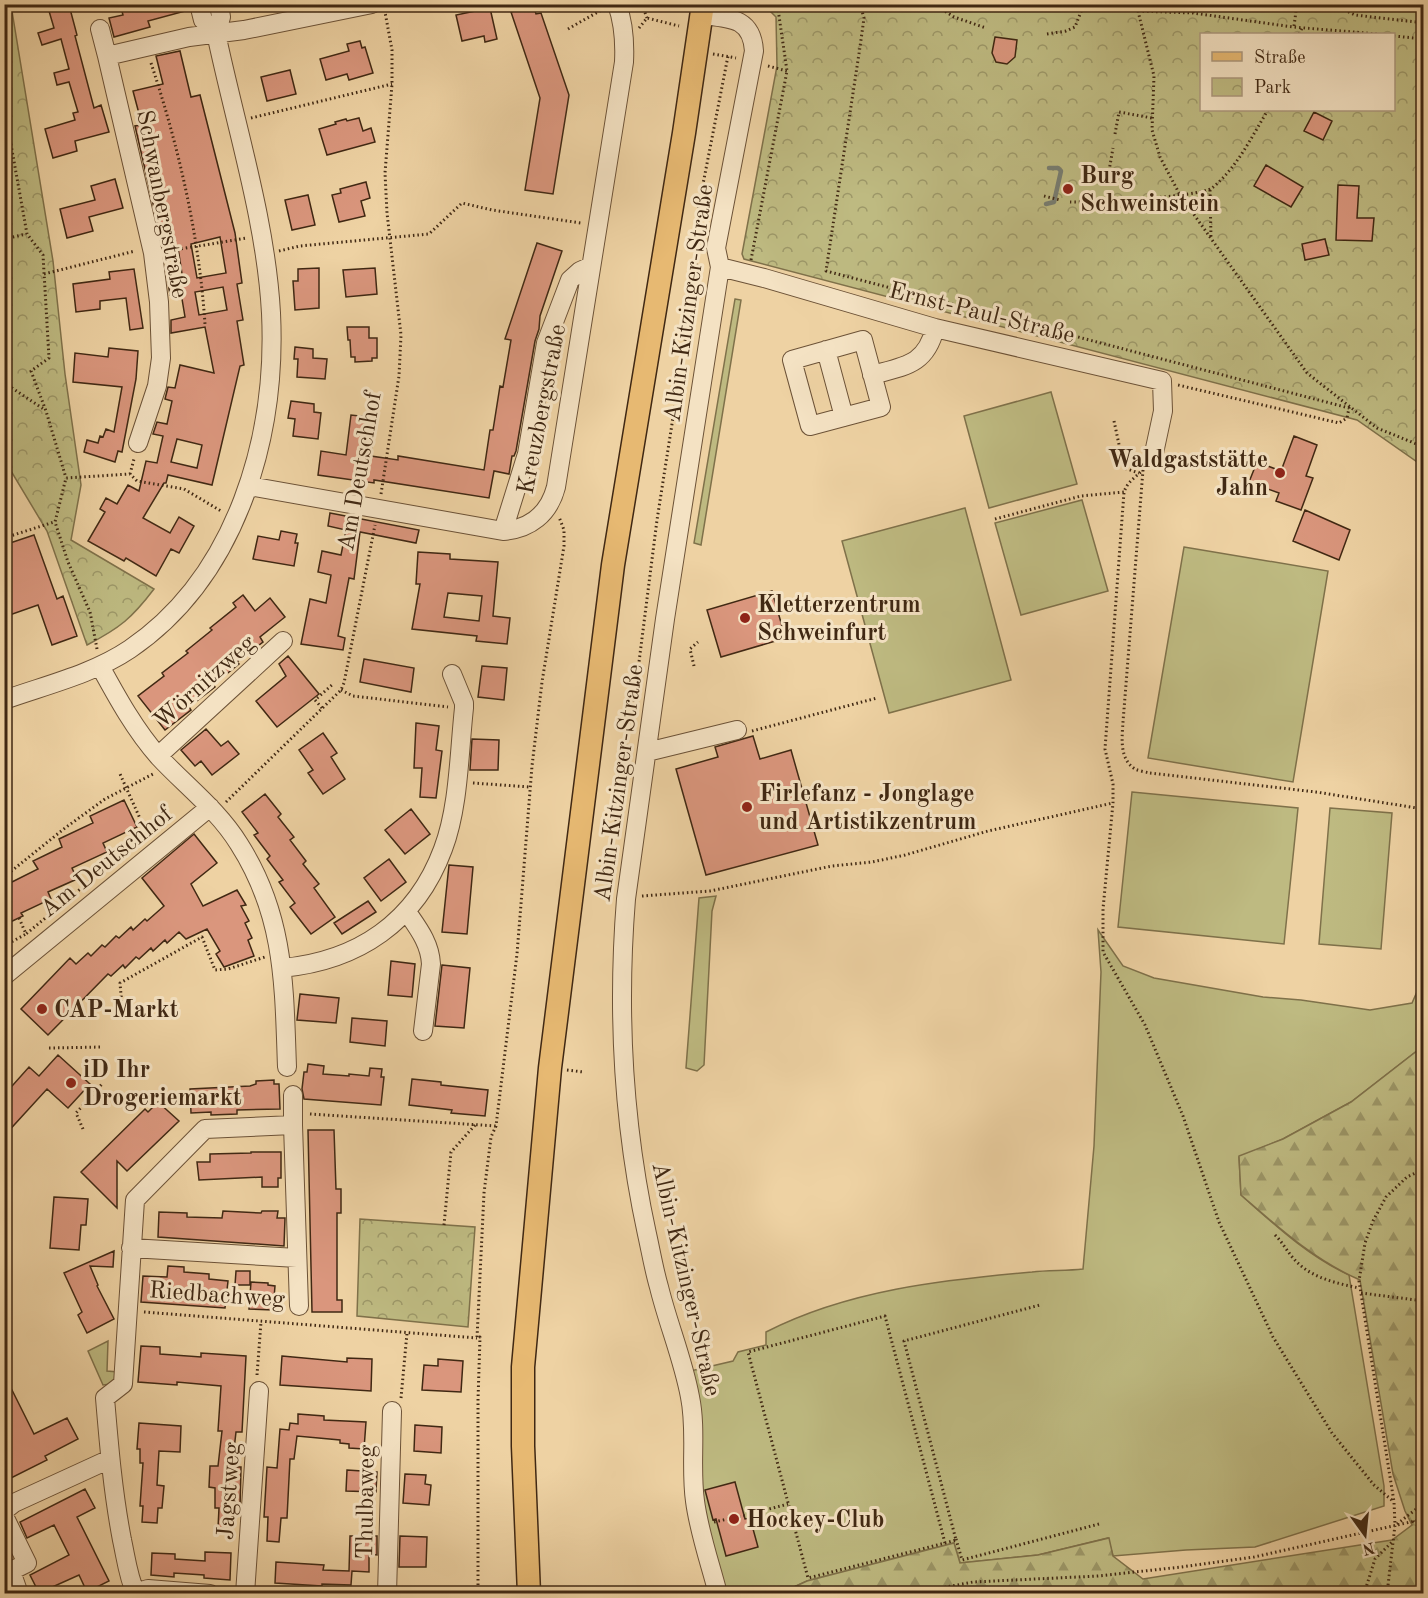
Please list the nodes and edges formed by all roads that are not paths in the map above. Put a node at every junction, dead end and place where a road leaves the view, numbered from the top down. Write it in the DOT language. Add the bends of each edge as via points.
graph roads {
  1 [pos="200,4"];
  2 [pos="219,4"];
  3 [pos="617,4"];
  4 [pos="373,5"];
  5 [pos="702,10"];
  6 [pos="100,29"];
  7 [pos="216,33"];
  8 [pos="107,56"];
  9 [pos="591,266"];
  10 [pos="720,267"];
  11 [pos="935,328"];
  12 [pos="826,350"];
  13 [pos="872,375"];
  14 [pos="844,417"];
  15 [pos="138,443"];
  16 [pos="1154,453"];
  17 [pos="249,486"];
  18 [pos="503,531"];
  19 [pos="283,641"];
  20 [pos="100,666"];
  21 [pos="453,674"];
  22 [pos="4,700"];
  23 [pos="737,730"];
  24 [pos="647,752"];
  25 [pos="163,761"];
  26 [pos="213,810"];
  27 [pos="407,912"];
  28 [pos="282,961"];
  29 [pos="4,976"];
  30 [pos="423,1030"];
  31 [pos="287,1067"];
  32 [pos="292,1095"];
  33 [pos="293,1119"];
  34 [pos="131,1248"];
  35 [pos="297,1258"];
  36 [pos="299,1306"];
  37 [pos="259,1391"];
  38 [pos="392,1411"];
  39 [pos="110,1459"];
  40 [pos="4,1514"];
  41 [pos="19,1593"];
  42 [pos="134,1593"];
  43 [pos="210,1593"];
  44 [pos="245,1593"];
  45 [pos="387,1593"];
  46 [pos="529,1593"];
  47 [pos="718,1593"];
  1 -- 7 [label="street" via="203,20"];
  2 -- 7 [label="street" via="221,16"];
  3 -- 9 [label="street, Kreuzbergstraße" via="625,44"];
  4 -- 7 [label="street"];
  5 -- 10 [label="street, Albin-Kitzinger-Straße" via="739,21 754,40 708,249"];
  5 -- 46 [label="main road" via="613,565 550,1068 523,1367"];
  6 -- 8 [label="street, Schwanbergstraße"];
  7 -- 8 [label="street"];
  7 -- 17 [label="street" via="261,236 271,313 265,415"];
  8 -- 15 [label="street, Schwanbergstraße" via="151,247 159,302 157,386"];
  9 -- 18 [label="street" via="570,280 546,343 527,454"];
  9 -- 18 [label="street, Kreuzbergstraße" via="556,487 550,505 536,521"];
  10 -- 11 [label="street, Ernst-Paul-Straße"];
  10 -- 24 [label="street, Albin-Kitzinger-Straße"];
  11 -- 13 [label="street" via="931,345 918,359"];
  11 -- 16 [label="street, Ernst-Paul-Straße" via="1162,381 1163,411"];
  12 -- 13 [label="street" via="863,340"];
  12 -- 14 [label="street"];
  12 -- 14 [label="street" via="792,360 810,426"];
  13 -- 14 [label="street" via="881,407"];
  17 -- 18 [label="street, Kreuzbergstraße"];
  17 -- 20 [label="street" via="236,520 182,605 155,630"];
  19 -- 25 [label="street, Wörnitzweg"];
  20 -- 22 [label="street"];
  20 -- 25 [label="street" via="139,731"];
  21 -- 27 [label="street" via="464,703 453,809 434,871"];
  23 -- 24 [label="street"];
  24 -- 47 [label="street, Albin-Kitzinger-Straße" via="623,936 622,1018 628,1117 646,1233 690,1394 695,1502"];
  25 -- 26 [label="street"];
  26 -- 28 [label="street" via="239,843 262,886 277,930"];
  26 -- 29 [label="street, Am Deutschhof"];
  27 -- 28 [label="street" via="391,927 334,959 308,966"];
  27 -- 30 [label="street" via="430,954"];
  28 -- 31 [label="street"];
  32 -- 33 [label="street, Riedbachweg"];
  33 -- 34 [label="street, Riedbachweg" via="205,1129 135,1200"];
  33 -- 35 [label="street, Riedbachweg"];
  34 -- 35 [label="street, Riedbachweg"];
  34 -- 39 [label="street, Riedbachweg" via="123,1384 105,1398"];
  35 -- 36 [label="street, Riedbachweg"];
  37 -- 44 [label="street, Jagstweg"];
  38 -- 45 [label="street, Thulbaweg"];
  39 -- 40 [label="street" via="14,1503"];
  39 -- 42 [label="street"];
  40 -- 41 [label="street" via="27,1563 11,1571"];
  42 -- 43 [label="street" via="148,1589"];
}
